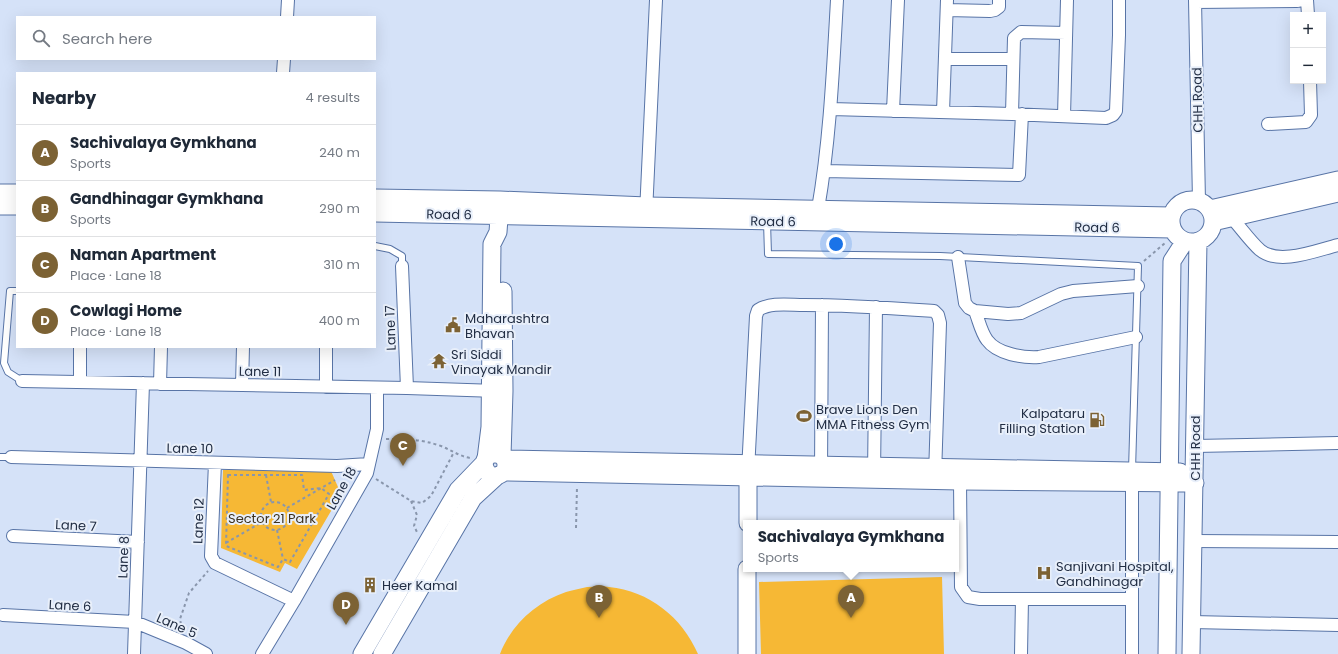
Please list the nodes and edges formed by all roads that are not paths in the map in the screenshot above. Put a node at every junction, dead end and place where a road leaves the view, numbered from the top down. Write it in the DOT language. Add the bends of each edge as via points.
graph roads {
  1 [pos="288,0"];
  2 [pos="656,0"];
  3 [pos="837,0"];
  4 [pos="898,0"];
  5 [pos="999,0"];
  6 [pos="1066,0"];
  7 [pos="1119,0"];
  8 [pos="1302,0"];
  9 [pos="1307,0"];
  10 [pos="1195,1"];
  11 [pos="947,5"];
  12 [pos="1308,12"];
  13 [pos="287,16"];
  14 [pos="1066,33"];
  15 [pos="945,59"];
  16 [pos="1013,59"];
  17 [pos="284,60"];
  18 [pos="283,72"];
  19 [pos="1310,84"];
  20 [pos="831,109"];
  21 [pos="893,111"];
  22 [pos="943,112"];
  23 [pos="1017,114"];
  24 [pos="1064,116"];
  25 [pos="1268,124"];
  26 [pos="824,171"];
  27 [pos="1338,180"];
  28 [pos="0,193"];
  29 [pos="16,193"];
  30 [pos="1338,193"];
  31 [pos="376,198"];
  32 [pos="0,206"];
  33 [pos="16,206"];
  34 [pos="500,207"];
  35 [pos="818,209"];
  36 [pos="1207,211"];
  37 [pos="646,212"];
  38 [pos="376,213"];
  39 [pos="1232,218"];
  40 [pos="767,221"];
  41 [pos="1180,232"];
  42 [pos="1338,245"];
  43 [pos="376,246"];
  44 [pos="958,257"];
  45 [pos="402,266"];
  46 [pos="1138,286"];
  47 [pos="16,291"];
  48 [pos="822,305"];
  49 [pos="876,308"];
  50 [pos="975,311"];
  51 [pos="1136,337"];
  52 [pos="80,348"];
  53 [pos="161,348"];
  54 [pos="243,348"];
  55 [pos="326,348"];
  56 [pos="22,381"];
  57 [pos="80,382"];
  58 [pos="143,383"];
  59 [pos="160,384"];
  60 [pos="242,385"];
  61 [pos="326,387"];
  62 [pos="377,388"];
  63 [pos="407,388"];
  64 [pos="497,391"];
  65 [pos="1338,443"];
  66 [pos="1195,446"];
  67 [pos="5,457"];
  68 [pos="140,461"];
  69 [pos="215,463"];
  70 [pos="495,464"];
  71 [pos="368,468"];
  72 [pos="748,470"];
  73 [pos="821,472"];
  74 [pos="874,473"];
  75 [pos="935,474"];
  76 [pos="1081,476"];
  77 [pos="1124,477"];
  78 [pos="1170,477"];
  79 [pos="1195,478"];
  80 [pos="960,481"];
  81 [pos="748,520"];
  82 [pos="13,536"];
  83 [pos="1193,541"];
  84 [pos="138,542"];
  85 [pos="1338,542"];
  86 [pos="424,547"];
  87 [pos="440,555"];
  88 [pos="747,572"];
  89 [pos="1022,599"];
  90 [pos="1132,599"];
  91 [pos="294,601"];
  92 [pos="3,615"];
  93 [pos="135,622"];
  94 [pos="1192,622"];
  95 [pos="1338,625"];
  96 [pos="365,648"];
  97 [pos="383,652"];
  98 [pos="134,654"];
  99 [pos="206,654"];
  100 [pos="262,654"];
  101 [pos="746,654"];
  102 [pos="1021,654"];
  103 [pos="1132,654"];
  104 [pos="1167,654"];
  105 [pos="1192,654"];
  1 -- 13 [label="street"];
  2 -- 37 [label="street"];
  3 -- 20 [label="street"];
  4 -- 21 [label="street"];
  5 -- 11 [label="street" via="999,8 990,11"];
  6 -- 14 [label="street"];
  7 -- 24 [label="street" via="1116,111 1106,118"];
  8 -- 10 [label="street"];
  9 -- 12 [label="street"];
  10 -- 36 [label="street, CHH Road"];
  11 -- 15 [label="street"];
  14 -- 16 [label="street" via="1021,32 1014,38"];
  14 -- 24 [label="street"];
  15 -- 16 [label="street"];
  15 -- 22 [label="street"];
  16 -- 23 [label="street"];
  17 -- 18 [label="street"];
  19 -- 25 [label="street" via="1311,115 1306,122"];
  20 -- 21 [label="street"];
  20 -- 26 [label="street"];
  21 -- 22 [label="street"];
  22 -- 23 [label="street"];
  23 -- 24 [label="street"];
  23 -- 26 [label="street" via="1019,175"];
  26 -- 35 [label="street"];
  27 -- 36 [label="street"];
  28 -- 29 [label="street"];
  30 -- 39 [label="street"];
  31 -- 34 [label="street, Road 6"];
  32 -- 33 [label="street"];
  34 -- 37 [label="street, Road 6"];
  34 -- 38 [label="street, Road 6"];
  34 -- 64 [label="street" via="498,232 503,246"];
  35 -- 37 [label="street, Road 6"];
  35 -- 41 [label="street, Road 6"];
  36 -- 39 [label="street"];
  36 -- 41 [label="street" via="1208,234"];
  36 -- 41 [label="street" via="1192,200 1179,204 1174,210"];
  37 -- 40 [label="street, Road 6"];
  39 -- 42 [label="street" via="1260,250 1270,256 1296,256"];
  40 -- 41 [label="street, Road 6"];
  40 -- 44 [label="lane" via="768,254"];
  41 -- 66 [label="street, CHH Road"];
  41 -- 78 [label="street" via="1172,261"];
  43 -- 45 [label="lane" via="390,249 402,256"];
  44 -- 46 [label="lane" via="1138,266"];
  44 -- 50 [label="street" via="965,303"];
  45 -- 63 [label="street, Lane 17"];
  46 -- 50 [label="street" via="1073,291 1021,313"];
  46 -- 51 [label="lane"];
  47 -- 56 [label="lane" via="10,291 4,363 8,372"];
  48 -- 49 [label="street"];
  48 -- 72 [label="street" via="776,305 764,306 758,310"];
  48 -- 73 [label="street"];
  49 -- 74 [label="street"];
  49 -- 75 [label="street" via="934,311 938,315 940,323"];
  50 -- 51 [label="street" via="988,341 996,348 1028,358 1039,358"];
  51 -- 77 [label="lane"];
  52 -- 57 [label="street"];
  53 -- 59 [label="street"];
  54 -- 60 [label="street"];
  55 -- 61 [label="street"];
  56 -- 57 [label="street, Lane 11"];
  57 -- 58 [label="street, Lane 11"];
  58 -- 59 [label="street, Lane 11"];
  58 -- 68 [label="street"];
  59 -- 60 [label="street, Lane 11"];
  60 -- 61 [label="street, Lane 11"];
  61 -- 62 [label="street, Lane 11"];
  62 -- 63 [label="street, Lane 11"];
  62 -- 71 [label="street, Lane 18" via="377,429"];
  63 -- 64 [label="street, Lane 11"];
  64 -- 70 [label="street" via="490,427"];
  65 -- 66 [label="street"];
  66 -- 79 [label="street, CHH Road"];
  67 -- 68 [label="street, Lane 10"];
  68 -- 69 [label="street, Lane 10"];
  68 -- 84 [label="street, Lane 8"];
  69 -- 71 [label="street, Lane 10"];
  69 -- 91 [label="street, Lane 12" via="211,556 215,563"];
  70 -- 72 [label="street"];
  70 -- 72 [label="street" via="578,474"];
  70 -- 86 [label="street" via="458,490"];
  70 -- 87 [label="street"];
  71 -- 91 [label="street, Lane 18"];
  72 -- 73 [label="street"];
  72 -- 81 [label="street"];
  73 -- 74 [label="street"];
  74 -- 75 [label="street"];
  75 -- 76 [label="street"];
  75 -- 80 [label="street"];
  76 -- 77 [label="street"];
  76 -- 80 [label="street"];
  77 -- 78 [label="street"];
  77 -- 90 [label="street"];
  78 -- 79 [label="street"];
  78 -- 104 [label="street"];
  79 -- 83 [label="street, CHH Road"];
  80 -- 89 [label="street" via="961,587 968,597"];
  82 -- 84 [label="street, Lane 7"];
  83 -- 85 [label="street"];
  83 -- 94 [label="street, CHH Road"];
  84 -- 93 [label="street, Lane 8"];
  86 -- 87 [label="street"];
  86 -- 96 [label="street"];
  87 -- 97 [label="street"];
  88 -- 101 [label="street"];
  89 -- 90 [label="street"];
  89 -- 102 [label="street"];
  90 -- 103 [label="street"];
  91 -- 100 [label="street, Lane 18"];
  92 -- 93 [label="street, Lane 6"];
  93 -- 98 [label="street, Lane 8"];
  93 -- 99 [label="street, Lane 5"];
  94 -- 95 [label="street"];
  94 -- 105 [label="street, CHH Road"];
  96 -- 97 [label="street"];
}
